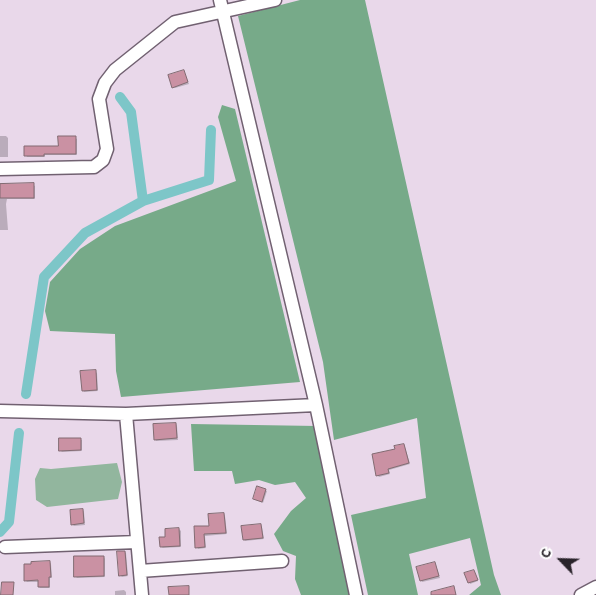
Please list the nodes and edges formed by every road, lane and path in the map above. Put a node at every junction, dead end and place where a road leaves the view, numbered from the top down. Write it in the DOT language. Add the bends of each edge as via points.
graph roads {
  1 [pos="275,0"];
  2 [pos="221,6"];
  3 [pos="0,169"];
  4 [pos="316,405"];
  5 [pos="0,411"];
  6 [pos="126,414"];
  7 [pos="137,542"];
  8 [pos="5,547"];
  9 [pos="282,561"];
  10 [pos="140,571"];
  11 [pos="596,587"];
  12 [pos="142,595"];
  13 [pos="356,595"];
  14 [pos="581,595"];
  1 -- 2 [label="street"];
  2 -- 3 [label="street" via="175,22 116,70 105,83 99,99 107,149 103,160 94,167"];
  2 -- 4 [label="street"];
  4 -- 6 [label="street"];
  4 -- 13 [label="street"];
  5 -- 6 [label="street"];
  6 -- 7 [label="street"];
  7 -- 8 [label="street"];
  7 -- 10 [label="street"];
  9 -- 10 [label="street"];
  10 -- 12 [label="street"];
  11 -- 14 [label="street"];
}
